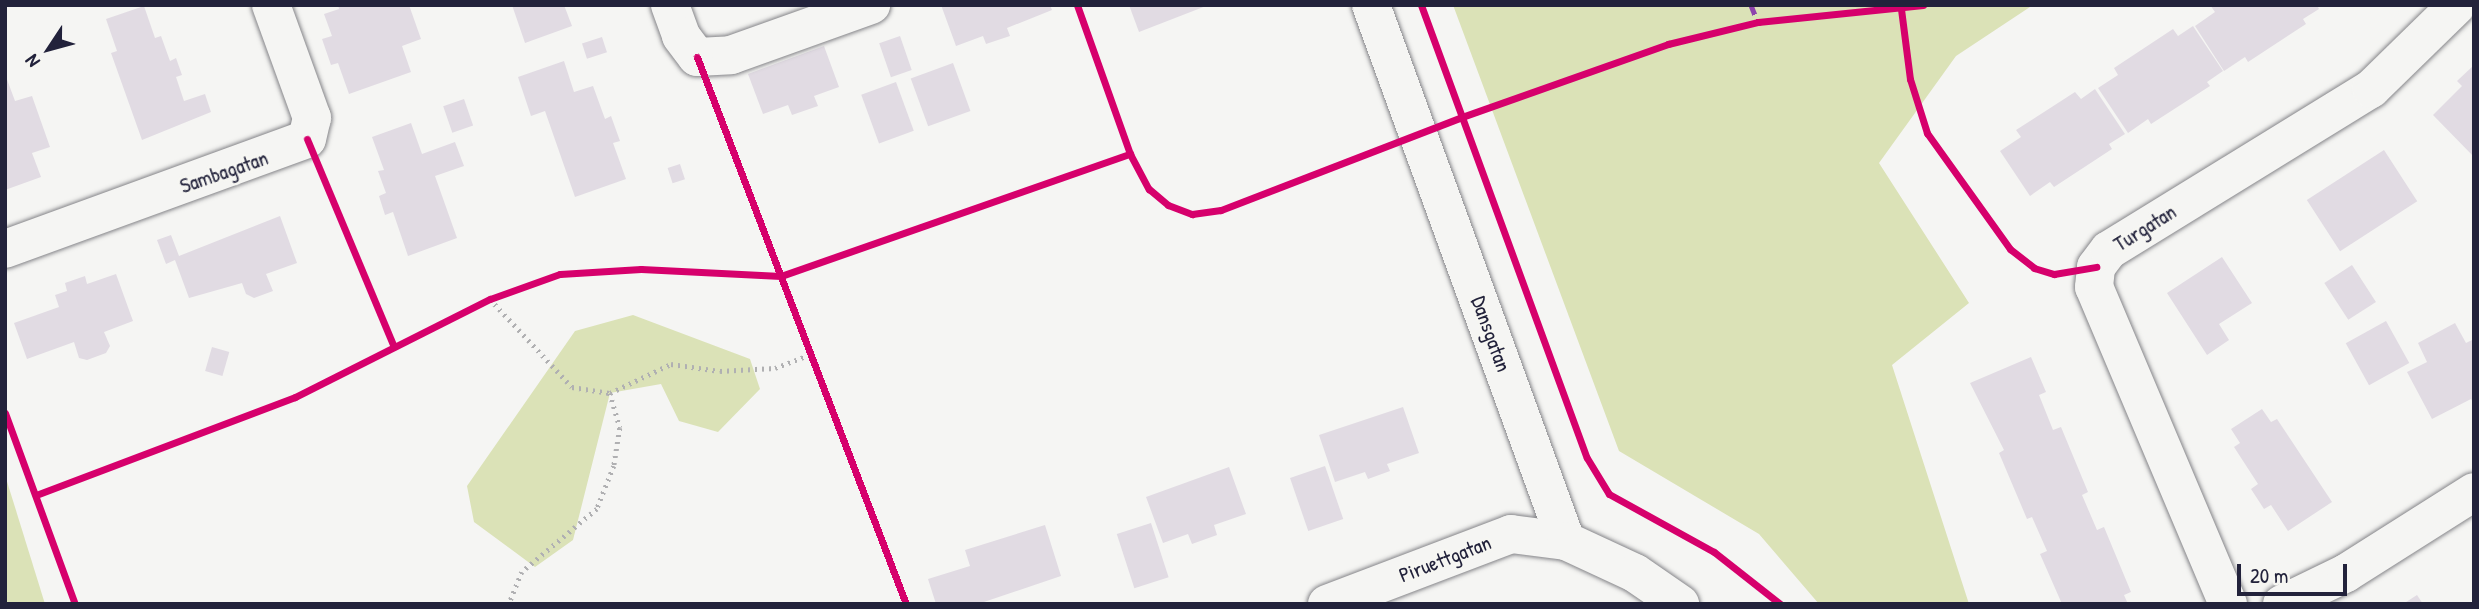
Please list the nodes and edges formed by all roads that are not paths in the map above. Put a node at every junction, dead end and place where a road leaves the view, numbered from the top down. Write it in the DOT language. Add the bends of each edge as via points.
graph roads {
  1 [pos="271,5"];
  2 [pos="670,5"];
  3 [pos="871,5"];
  4 [pos="1371,5"];
  5 [pos="2457,5"];
  6 [pos="5,249"];
  7 [pos="2474,492"];
  8 [pos="1566,541"];
  9 [pos="1327,604"];
  10 [pos="1680,604"];
  11 [pos="2228,604"];
  12 [pos="2282,604"];
  1 -- 6 [label="street, Sambagatan" via="312,118 307,139"];
  2 -- 3 [label="street" via="681,36 697,57 732,55"];
  4 -- 8 [label="street, Dansgatan"];
  5 -- 11 [label="street, Turgatan" via="2371,89 2109,250 2096,267 2094,287"];
  7 -- 12 [label="street" via="2346,573"];
  8 -- 9 [label="street, Piruettgatan" via="1511,534"];
  8 -- 10 [label="street" via="1635,573"];
}
